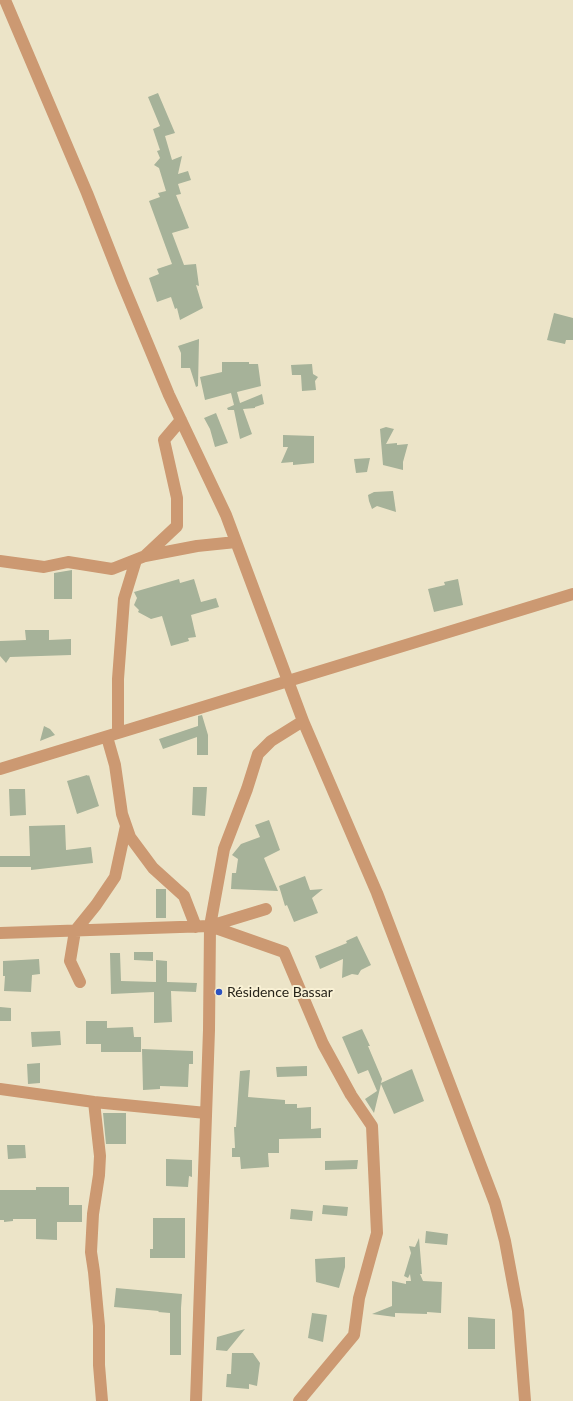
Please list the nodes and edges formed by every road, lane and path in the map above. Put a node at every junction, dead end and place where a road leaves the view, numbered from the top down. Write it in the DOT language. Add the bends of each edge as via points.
graph roads {
  1 [pos="5,0"];
  2 [pos="181,420"];
  3 [pos="236,542"];
  4 [pos="141,558"];
  5 [pos="0,561"];
  6 [pos="573,594"];
  7 [pos="288,682"];
  8 [pos="303,721"];
  9 [pos="113,735"];
  10 [pos="0,769"];
  11 [pos="126,826"];
  12 [pos="266,909"];
  13 [pos="210,926"];
  14 [pos="196,927"];
  15 [pos="75,931"];
  16 [pos="0,933"];
  17 [pos="80,982"];
  18 [pos="0,1089"];
  19 [pos="94,1102"];
  20 [pos="206,1113"];
  21 [pos="102,1401"];
  22 [pos="196,1401"];
  23 [pos="299,1401"];
  24 [pos="525,1401"];
  1 -- 2 [label="street"];
  2 -- 3 [label="street"];
  2 -- 4 [label="street" via="164,440 177,498 177,526"];
  3 -- 4 [label="street" via="197,546"];
  3 -- 7 [label="street"];
  4 -- 5 [label="street" via="112,569 68,562 44,567"];
  4 -- 9 [label="street" via="124,599"];
  6 -- 7 [label="street"];
  7 -- 8 [label="street"];
  7 -- 9 [label="street"];
  8 -- 13 [label="street" via="271,741 258,754 248,789 224,849"];
  8 -- 24 [label="street" via="377,893 495,1203 518,1312"];
  9 -- 10 [label="street"];
  9 -- 11 [label="street" via="122,814"];
  11 -- 14 [label="street" via="130,837 153,868 184,896"];
  11 -- 15 [label="street" via="115,877"];
  12 -- 13 [label="street"];
  13 -- 14 [label="street"];
  13 -- 20 [label="street"];
  13 -- 23 [label="street" via="284,952 323,1044 351,1095 372,1126 376,1233 359,1298 354,1336"];
  14 -- 15 [label="street"];
  15 -- 16 [label="street"];
  15 -- 17 [label="street" via="70,961"];
  18 -- 19 [label="street"];
  19 -- 20 [label="street"];
  19 -- 21 [label="street" via="100,1156 91,1252 99,1326"];
  20 -- 22 [label="street"];
}
